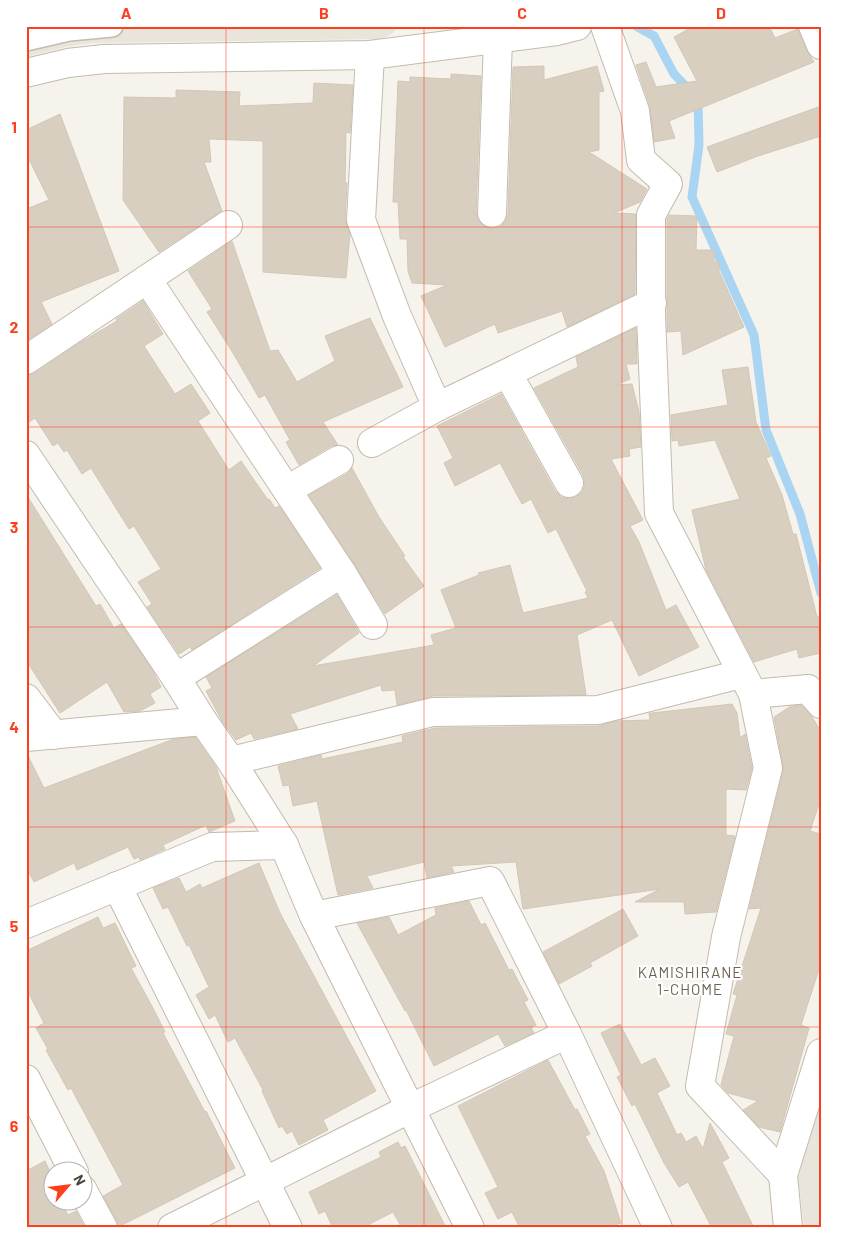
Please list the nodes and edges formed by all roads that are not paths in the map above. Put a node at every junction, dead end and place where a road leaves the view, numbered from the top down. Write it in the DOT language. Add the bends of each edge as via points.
graph roads {
  1 [pos="112,26"];
  2 [pos="577,26"];
  3 [pos="605,26"];
  4 [pos="813,26"];
  5 [pos="427,37"];
  6 [pos="498,39"];
  7 [pos="26,40"];
  8 [pos="821,45"];
  9 [pos="370,55"];
  10 [pos="26,73"];
  11 [pos="492,213"];
  12 [pos="228,225"];
  13 [pos="146,279"];
  14 [pos="652,303"];
  15 [pos="26,360"];
  16 [pos="508,374"];
  17 [pos="437,408"];
  18 [pos="372,443"];
  19 [pos="26,454"];
  20 [pos="339,460"];
  21 [pos="570,483"];
  22 [pos="288,490"];
  23 [pos="342,573"];
  24 [pos="373,625"];
  25 [pos="176,678"];
  26 [pos="747,684"];
  27 [pos="26,698"];
  28 [pos="821,704"];
  29 [pos="203,721"];
  30 [pos="54,735"];
  31 [pos="26,737"];
  32 [pos="231,761"];
  33 [pos="284,846"];
  34 [pos="117,886"];
  35 [pos="314,916"];
  36 [pos="26,924"];
  37 [pos="566,1034"];
  38 [pos="821,1053"];
  39 [pos="26,1079"];
  40 [pos="411,1108"];
  41 [pos="69,1162"];
  42 [pos="783,1175"];
  43 [pos="265,1181"];
  44 [pos="92,1208"];
  45 [pos="103,1228"];
  46 [pos="172,1228"];
  47 [pos="288,1228"];
  48 [pos="470,1228"];
  49 [pos="658,1228"];
  50 [pos="788,1228"];
  1 -- 7 [label="street" via="69,30"];
  2 -- 6 [label="street"];
  3 -- 14 [label="street" via="635,112 641,160 668,184 651,215"];
  4 -- 8 [label="street"];
  5 -- 6 [label="street"];
  5 -- 9 [label="street"];
  6 -- 11 [label="street"];
  9 -- 10 [label="street" via="104,59"];
  9 -- 17 [label="street" via="361,220"];
  12 -- 13 [label="street"];
  13 -- 15 [label="street"];
  13 -- 22 [label="street"];
  14 -- 16 [label="street"];
  14 -- 26 [label="street" via="659,513"];
  16 -- 17 [label="street"];
  16 -- 21 [label="street"];
  17 -- 18 [label="street"];
  19 -- 25 [label="street"];
  20 -- 22 [label="street"];
  22 -- 23 [label="street"];
  23 -- 24 [label="street"];
  23 -- 25 [label="street"];
  25 -- 29 [label="street"];
  26 -- 28 [label="street" via="808,689"];
  26 -- 32 [label="street" via="598,710 433,712"];
  26 -- 42 [label="street" via="768,768 726,937 700,1086"];
  27 -- 30 [label="street"];
  29 -- 30 [label="street"];
  29 -- 32 [label="street"];
  30 -- 31 [label="street"];
  32 -- 33 [label="street"];
  33 -- 34 [label="street" via="212,847"];
  33 -- 35 [label="street"];
  34 -- 36 [label="street"];
  34 -- 43 [label="street"];
  35 -- 37 [label="street" via="490,881"];
  35 -- 40 [label="street"];
  37 -- 40 [label="street"];
  37 -- 49 [label="street"];
  38 -- 42 [label="street"];
  39 -- 41 [label="street"];
  40 -- 43 [label="street"];
  40 -- 48 [label="street"];
  42 -- 50 [label="street"];
  43 -- 46 [label="street"];
  43 -- 47 [label="street"];
  44 -- 45 [label="street"];
}
